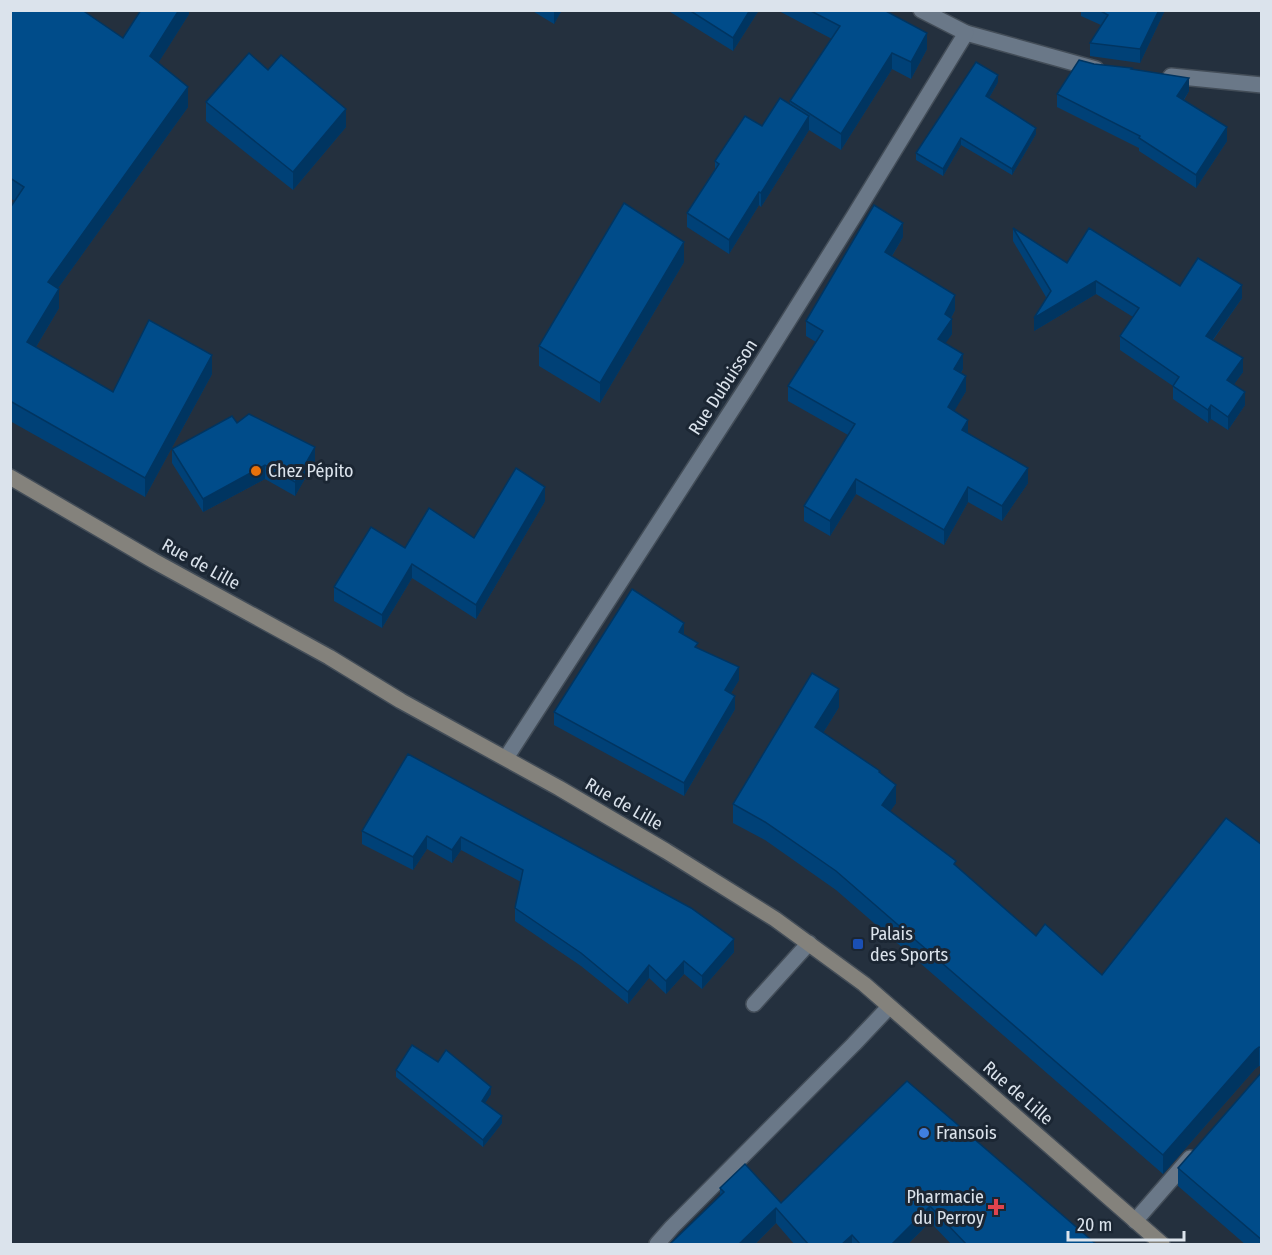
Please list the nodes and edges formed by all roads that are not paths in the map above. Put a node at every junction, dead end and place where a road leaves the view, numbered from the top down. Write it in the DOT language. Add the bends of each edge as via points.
graph roads {
  1 [pos="921,10"];
  2 [pos="966,33"];
  3 [pos="1107,70"];
  4 [pos="1154,74"];
  5 [pos="1262,85"];
  6 [pos="10,477"];
  7 [pos="506,758"];
  8 [pos="809,943"];
  9 [pos="754,1004"];
  10 [pos="889,1007"];
  11 [pos="1201,1146"];
  12 [pos="1136,1221"];
  13 [pos="657,1245"];
  14 [pos="1162,1245"];
  1 -- 2 [label="street"];
  2 -- 3 [label="street"];
  2 -- 7 [label="street, Rue Dubuisson" via="754,375"];
  4 -- 5 [label="street"];
  6 -- 7 [label="main road, Rue de Lille"];
  7 -- 8 [label="main road, Rue de Lille" via="666,851"];
  8 -- 9 [label="street"];
  8 -- 10 [label="main road, Rue de Lille"];
  10 -- 12 [label="main road, Rue de Lille"];
  10 -- 13 [label="street"];
  11 -- 12 [label="street"];
  12 -- 14 [label="main road, Rue de Lille"];
}
